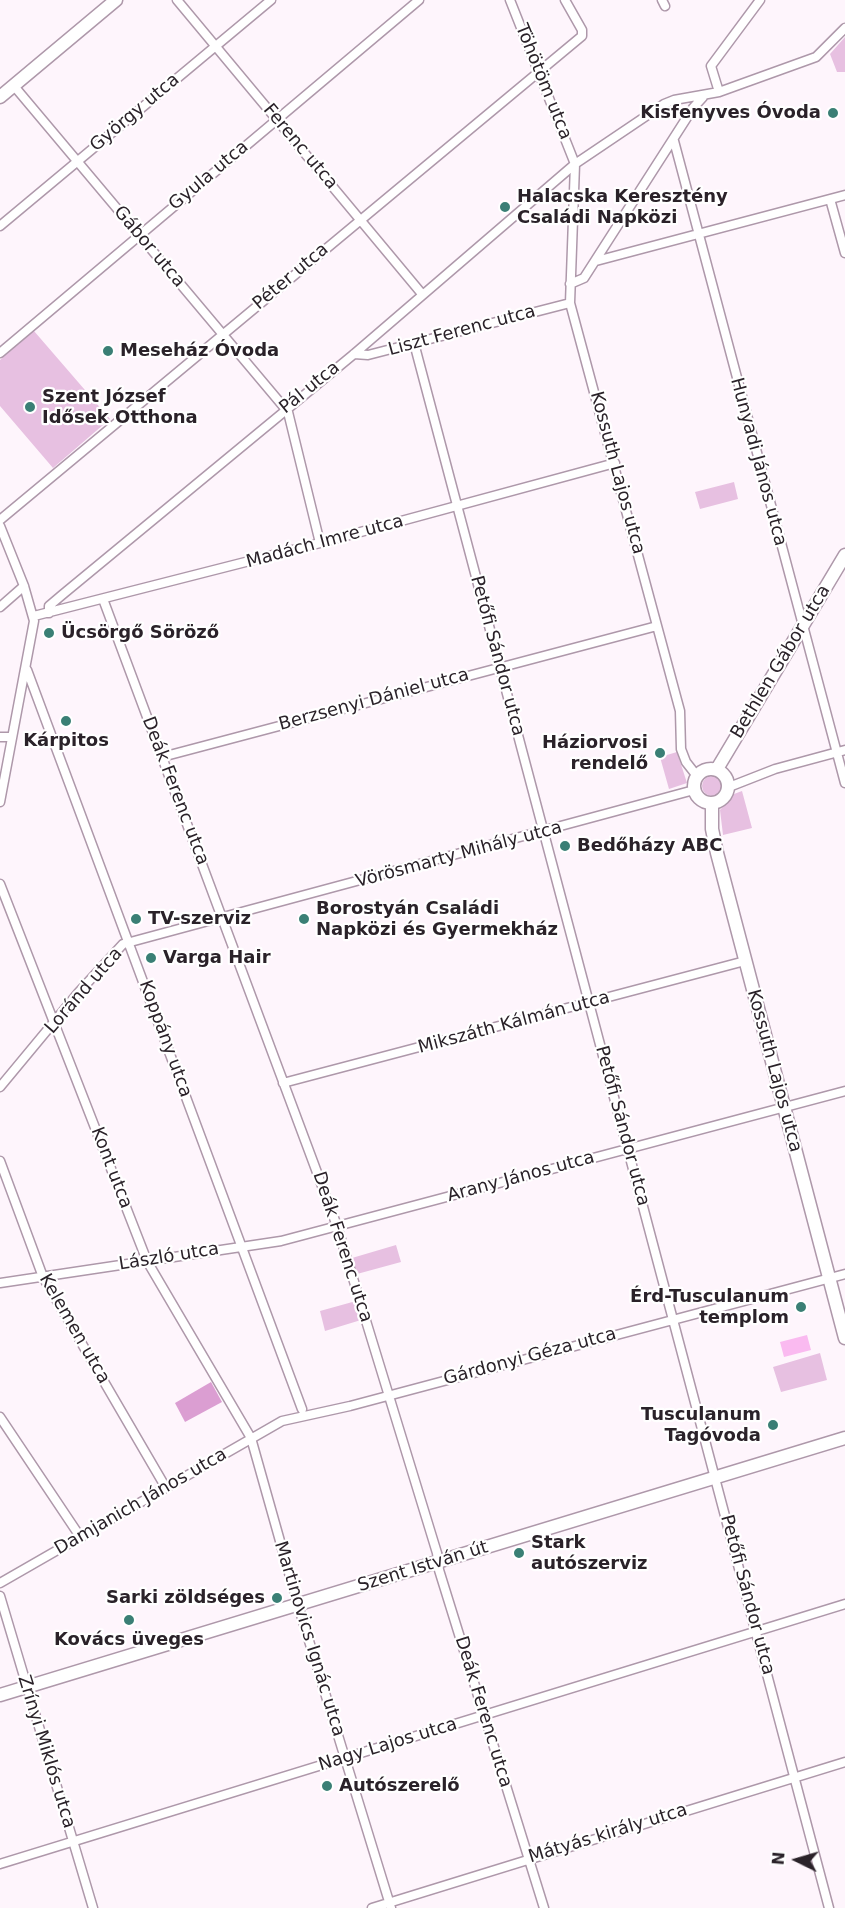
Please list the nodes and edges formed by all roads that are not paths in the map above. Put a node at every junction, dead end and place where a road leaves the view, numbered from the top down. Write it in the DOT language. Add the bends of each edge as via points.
graph roads {
  1 [pos="116,0"];
  2 [pos="177,0"];
  3 [pos="271,0"];
  4 [pos="419,0"];
  5 [pos="510,0"];
  6 [pos="566,0"];
  7 [pos="760,0"];
  8 [pos="845,28"];
  9 [pos="215,46"];
  10 [pos="538,70"];
  11 [pos="14,86"];
  12 [pos="719,92"];
  13 [pos="704,96"];
  14 [pos="0,98"];
  15 [pos="276,120"];
  16 [pos="674,141"];
  17 [pos="76,161"];
  18 [pos="575,164"];
  19 [pos="845,195"];
  20 [pos="830,199"];
  21 [pos="360,219"];
  22 [pos="0,226"];
  23 [pos="698,234"];
  24 [pos="139,236"];
  25 [pos="845,253"];
  26 [pos="596,261"];
  27 [pos="570,284"];
  28 [pos="422,294"];
  29 [pos="570,303"];
  30 [pos="223,335"];
  31 [pos="414,344"];
  32 [pos="0,353"];
  33 [pos="354,354"];
  34 [pos="285,408"];
  35 [pos="615,463"];
  36 [pos="457,507"];
  37 [pos="0,520"];
  38 [pos="0,526"];
  39 [pos="320,543"];
  40 [pos="845,555"];
  41 [pos="24,586"];
  42 [pos="103,599"];
  43 [pos="0,607"];
  44 [pos="49,612"];
  45 [pos="34,616"];
  46 [pos="801,625"];
  47 [pos="657,626"];
  48 [pos="501,666"];
  49 [pos="27,670"];
  50 [pos="0,737"];
  51 [pos="12,737"];
  52 [pos="841,751"];
  53 [pos="162,757"];
  54 [pos="717,769"];
  55 [pos="697,776"];
  56 [pos="845,783"];
  57 [pos="729,787"];
  58 [pos="694,790"];
  59 [pos="0,802"];
  60 [pos="712,803"];
  61 [pos="544,832"];
  62 [pos="0,884"];
  63 [pos="223,918"];
  64 [pos="129,942"];
  65 [pos="745,962"];
  66 [pos="589,1004"];
  67 [pos="55,1022"];
  68 [pos="283,1083"];
  69 [pos="0,1087"];
  70 [pos="845,1091"];
  71 [pos="784,1107"];
  72 [pos="628,1149"];
  73 [pos="0,1161"];
  74 [pos="337,1226"];
  75 [pos="242,1246"];
  76 [pos="147,1261"];
  77 [pos="845,1274"];
  78 [pos="43,1277"];
  79 [pos="830,1279"];
  80 [pos="0,1283"];
  81 [pos="674,1319"];
  82 [pos="845,1338"];
  83 [pos="390,1395"];
  84 [pos="302,1408"];
  85 [pos="315,1413"];
  86 [pos="0,1418"];
  87 [pos="282,1421"];
  88 [pos="251,1438"];
  89 [pos="845,1438"];
  90 [pos="715,1477"];
  91 [pos="166,1488"];
  92 [pos="81,1538"];
  93 [pos="439,1562"];
  94 [pos="0,1583"];
  95 [pos="0,1596"];
  96 [pos="845,1604"];
  97 [pos="298,1605"];
  98 [pos="756,1631"];
  99 [pos="26,1687"];
  100 [pos="0,1695"];
  101 [pos="485,1715"];
  102 [pos="345,1758"];
  103 [pos="845,1762"];
  104 [pos="794,1777"];
  105 [pos="72,1841"];
  106 [pos="529,1859"];
  107 [pos="0,1864"];
  108 [pos="390,1905"];
  109 [pos="93,1908"];
  110 [pos="372,1908"];
  111 [pos="544,1908"];
  112 [pos="828,1908"];
  1 -- 11 [label="street"];
  2 -- 9 [label="street, Ferenc utca"];
  3 -- 9 [label="street, György utca"];
  4 -- 15 [label="street, Gyula utca"];
  5 -- 10 [label="street, Töhötöm utca"];
  6 -- 10 [label="street, Péter utca" via="582,36"];
  7 -- 12 [label="street" via="711,66"];
  8 -- 12 [label="street, Pál utca" via="816,57"];
  9 -- 15 [label="street, Ferenc utca"];
  9 -- 17 [label="street, György utca"];
  10 -- 18 [label="street, Töhötöm utca"];
  10 -- 21 [label="street, Péter utca"];
  11 -- 14 [label="street"];
  11 -- 17 [label="street, Gábor utca"];
  12 -- 13 [label="street, Pál utca"];
  13 -- 16 [label="street"];
  13 -- 18 [label="street, Pál utca" via="664,104"];
  15 -- 21 [label="street, Ferenc utca"];
  15 -- 24 [label="street, Gyula utca"];
  16 -- 23 [label="street, Hunyadi János utca"];
  16 -- 26 [label="street"];
  17 -- 22 [label="street, György utca"];
  17 -- 24 [label="street, Gábor utca"];
  18 -- 27 [label="street, Kossuth Lajos utca"];
  18 -- 28 [label="street, Pál utca"];
  19 -- 20 [label="street"];
  20 -- 23 [label="street"];
  20 -- 25 [label="street"];
  21 -- 28 [label="street, Ferenc utca"];
  21 -- 30 [label="street, Péter utca"];
  23 -- 26 [label="street"];
  23 -- 46 [label="street, Hunyadi János utca"];
  24 -- 30 [label="street, Gábor utca"];
  24 -- 32 [label="street, Gyula utca"];
  26 -- 27 [label="street" via="584,278"];
  27 -- 29 [label="street, Kossuth Lajos utca"];
  28 -- 33 [label="street, Pál utca"];
  29 -- 31 [label="street, Liszt Ferenc utca"];
  29 -- 35 [label="street, Kossuth Lajos utca"];
  30 -- 34 [label="street, Gábor utca"];
  30 -- 37 [label="street, Péter utca"];
  31 -- 33 [label="street, Liszt Ferenc utca" via="368,355"];
  31 -- 36 [label="street, Petőfi Sándor utca"];
  33 -- 34 [label="street, Pál utca"];
  34 -- 39 [label="street, Gábor utca" via="291,417"];
  34 -- 44 [label="street, Pál utca" via="49,606"];
  35 -- 36 [label="street, Madách Imre utca"];
  35 -- 47 [label="street, Kossuth Lajos utca"];
  36 -- 39 [label="street, Madách Imre utca"];
  36 -- 48 [label="street, Petőfi Sándor utca"];
  38 -- 41 [label="street"];
  39 -- 42 [label="street, Madách Imre utca"];
  40 -- 46 [label="street, Bethlen Gábor utca"];
  41 -- 43 [label="street"];
  41 -- 45 [label="street"];
  42 -- 44 [label="street, Madách Imre utca"];
  42 -- 53 [label="street, Deák Ferenc utca"];
  44 -- 45 [label="street, Madách Imre utca"];
  45 -- 49 [label="street"];
  46 -- 52 [label="street, Hunyadi János utca"];
  46 -- 54 [label="street, Bethlen Gábor utca"];
  47 -- 48 [label="street, Berzsenyi Dániel utca"];
  47 -- 55 [label="street, Kossuth Lajos utca" via="680,711 681,748"];
  48 -- 53 [label="street, Berzsenyi Dániel utca"];
  48 -- 61 [label="street, Petőfi Sándor utca"];
  49 -- 51 [label="street"];
  49 -- 64 [label="street, Koppány utca"];
  50 -- 51 [label="street"];
  51 -- 59 [label="street"];
  52 -- 56 [label="street, Hunyadi János utca"];
  52 -- 57 [label="street" via="775,769"];
  53 -- 63 [label="street, Deák Ferenc utca"];
  54 -- 55 [label="street" via="706,769"];
  54 -- 57 [label="street" via="726,776"];
  55 -- 58 [label="street"];
  57 -- 60 [label="street" via="726,796"];
  58 -- 60 [label="street" via="701,800"];
  58 -- 61 [label="street, Vörösmarty Mihály utca"];
  60 -- 65 [label="street, Kossuth Lajos utca" via="717,854"];
  61 -- 63 [label="street, Vörösmarty Mihály utca"];
  61 -- 66 [label="street, Petőfi Sándor utca"];
  62 -- 67 [label="street, Kont utca"];
  63 -- 64 [label="street, Loránd utca"];
  63 -- 68 [label="street, Deák Ferenc utca"];
  64 -- 67 [label="street, Loránd utca" via="120,946"];
  64 -- 75 [label="street, Koppány utca"];
  65 -- 66 [label="street, Mikszáth Kálmán utca"];
  65 -- 71 [label="street, Kossuth Lajos utca"];
  66 -- 68 [label="street, Mikszáth Kálmán utca"];
  66 -- 72 [label="street, Petőfi Sándor utca"];
  67 -- 69 [label="street, Loránd utca"];
  67 -- 76 [label="street, Kont utca"];
  68 -- 74 [label="street, Deák Ferenc utca"];
  70 -- 71 [label="street, Arany János utca"];
  71 -- 72 [label="street, Arany János utca"];
  71 -- 79 [label="street, Kossuth Lajos utca"];
  72 -- 74 [label="street, Arany János utca"];
  72 -- 81 [label="street, Petőfi Sándor utca"];
  73 -- 78 [label="street, Kelemen utca"];
  74 -- 75 [label="street, László utca" via="281,1241"];
  74 -- 83 [label="street, Deák Ferenc utca"];
  75 -- 76 [label="street, László utca"];
  75 -- 84 [label="street, Koppány utca"];
  76 -- 78 [label="street, László utca"];
  76 -- 88 [label="street, Kont utca"];
  77 -- 79 [label="street, Gárdonyi Géza utca"];
  78 -- 80 [label="street, László utca"];
  78 -- 91 [label="street, Kelemen utca"];
  79 -- 81 [label="street, Gárdonyi Géza utca"];
  79 -- 82 [label="street, Kossuth Lajos utca"];
  81 -- 83 [label="street, Gárdonyi Géza utca"];
  81 -- 90 [label="street, Petőfi Sándor utca"];
  83 -- 85 [label="street, Damjanich János utca"];
  83 -- 93 [label="street, Deák Ferenc utca"];
  84 -- 85 [label="street"];
  84 -- 87 [label="street, Damjanich János utca"];
  85 -- 87 [label="street, Damjanich János utca"];
  86 -- 92 [label="street"];
  87 -- 88 [label="street, Damjanich János utca"];
  88 -- 91 [label="street, Damjanich János utca"];
  88 -- 97 [label="street, Martinovics Ignác utca"];
  89 -- 90 [label="street, Szent István út"];
  90 -- 93 [label="street, Szent István út"];
  90 -- 98 [label="street, Petőfi Sándor utca"];
  91 -- 92 [label="street, Damjanich János utca"];
  92 -- 94 [label="street, Damjanich János utca"];
  93 -- 97 [label="street, Szent István út"];
  93 -- 101 [label="street, Deák Ferenc utca"];
  95 -- 99 [label="street, Zrínyi Miklós utca"];
  96 -- 98 [label="street, Nagy Lajos utca"];
  97 -- 99 [label="street, Szent István út"];
  97 -- 102 [label="street, Martinovics Ignác utca"];
  98 -- 101 [label="street, Nagy Lajos utca"];
  98 -- 104 [label="street, Petőfi Sándor utca"];
  99 -- 100 [label="street, Szent István út"];
  99 -- 105 [label="street, Zrínyi Miklós utca"];
  101 -- 102 [label="street, Nagy Lajos utca"];
  101 -- 106 [label="street, Deák Ferenc utca"];
  102 -- 105 [label="street, Nagy Lajos utca"];
  102 -- 108 [label="street, Martinovics Ignác utca"];
  103 -- 104 [label="street, Mátyás király utca"];
  104 -- 106 [label="street, Mátyás király utca"];
  104 -- 112 [label="street, Petőfi Sándor utca"];
  105 -- 107 [label="street, Nagy Lajos utca"];
  105 -- 109 [label="street, Zrínyi Miklós utca"];
  106 -- 108 [label="street, Mátyás király utca"];
  106 -- 111 [label="street, Deák Ferenc utca"];
  108 -- 110 [label="street, Mátyás király utca"];
}
